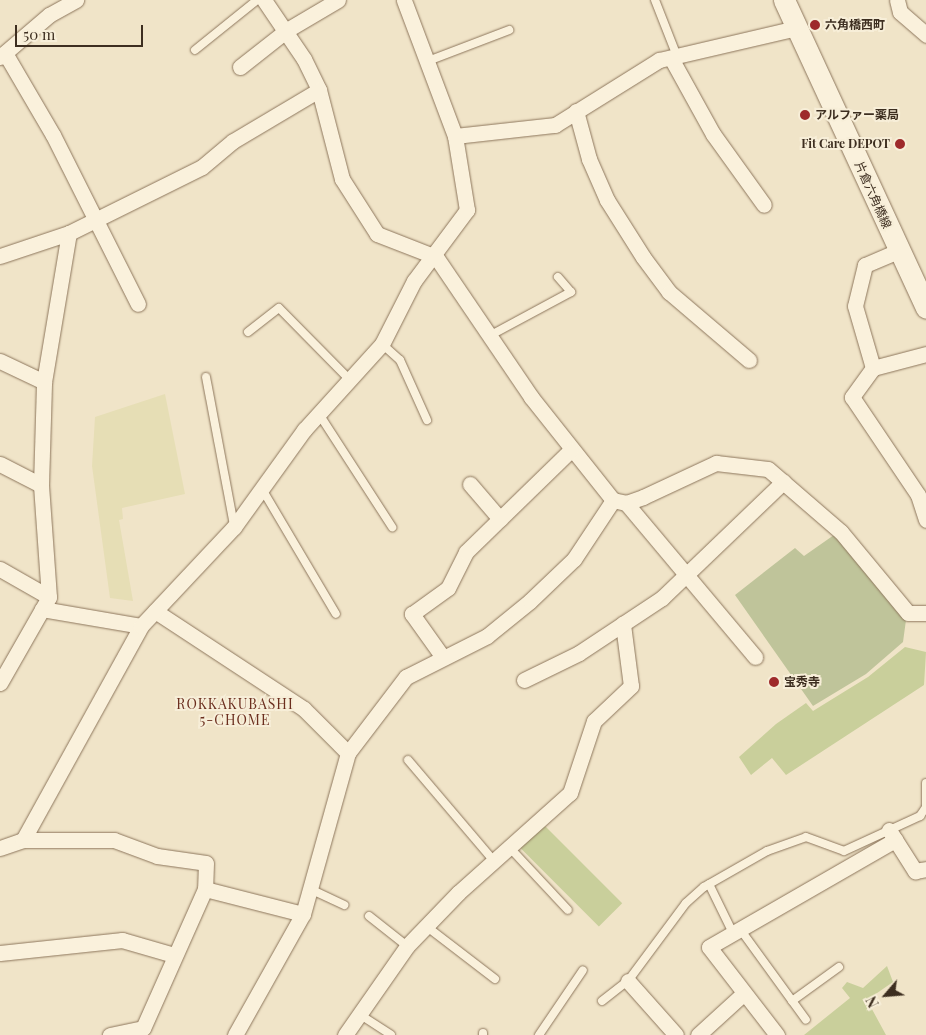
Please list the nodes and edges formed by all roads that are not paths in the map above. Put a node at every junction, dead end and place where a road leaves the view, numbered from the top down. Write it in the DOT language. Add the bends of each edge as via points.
graph roads {
  1 [pos="76,0"];
  2 [pos="257,0"];
  3 [pos="264,0"];
  4 [pos="338,0"];
  5 [pos="404,0"];
  6 [pos="655,0"];
  7 [pos="784,0"];
  8 [pos="897,0"];
  9 [pos="797,28"];
  10 [pos="287,30"];
  11 [pos="509,30"];
  12 [pos="926,35"];
  13 [pos="195,50"];
  14 [pos="2,55"];
  15 [pos="674,57"];
  16 [pos="428,61"];
  17 [pos="240,67"];
  18 [pos="319,90"];
  19 [pos="576,111"];
  20 [pos="455,136"];
  21 [pos="764,205"];
  22 [pos="96,216"];
  23 [pos="69,233"];
  24 [pos="898,251"];
  25 [pos="0,256"];
  26 [pos="436,257"];
  27 [pos="558,277"];
  28 [pos="921,284"];
  29 [pos="138,304"];
  30 [pos="926,308"];
  31 [pos="248,332"];
  32 [pos="491,336"];
  33 [pos="382,344"];
  34 [pos="926,354"];
  35 [pos="749,360"];
  36 [pos="0,361"];
  37 [pos="873,368"];
  38 [pos="206,378"];
  39 [pos="351,381"];
  40 [pos="44,382"];
  41 [pos="319,414"];
  42 [pos="427,420"];
  43 [pos="571,450"];
  44 [pos="0,464"];
  45 [pos="783,482"];
  46 [pos="470,484"];
  47 [pos="41,485"];
  48 [pos="262,489"];
  49 [pos="619,501"];
  50 [pos="926,518"];
  51 [pos="500,519"];
  52 [pos="234,527"];
  53 [pos="392,527"];
  54 [pos="0,569"];
  55 [pos="687,574"];
  56 [pos="46,603"];
  57 [pos="155,611"];
  58 [pos="926,613"];
  59 [pos="336,614"];
  60 [pos="623,624"];
  61 [pos="141,626"];
  62 [pos="442,656"];
  63 [pos="755,657"];
  64 [pos="524,680"];
  65 [pos="0,683"];
  66 [pos="348,754"];
  67 [pos="408,760"];
  68 [pos="926,783"];
  69 [pos="892,835"];
  70 [pos="23,840"];
  71 [pos="509,847"];
  72 [pos="0,848"];
  73 [pos="494,861"];
  74 [pos="926,869"];
  75 [pos="709,884"];
  76 [pos="205,889"];
  77 [pos="310,889"];
  78 [pos="345,905"];
  79 [pos="568,910"];
  80 [pos="303,914"];
  81 [pos="369,916"];
  82 [pos="426,926"];
  83 [pos="737,931"];
  84 [pos="407,946"];
  85 [pos="0,953"];
  86 [pos="174,955"];
  87 [pos="839,967"];
  88 [pos="583,970"];
  89 [pos="495,979"];
  90 [pos="628,981"];
  91 [pos="744,994"];
  92 [pos="602,1001"];
  93 [pos="792,1001"];
  94 [pos="359,1014"];
  95 [pos="806,1020"];
  96 [pos="110,1035"];
  97 [pos="235,1035"];
  98 [pos="346,1035"];
  99 [pos="391,1035"];
  100 [pos="538,1035"];
  101 [pos="676,1035"];
  102 [pos="698,1035"];
  103 [pos="777,1035"];
  1 -- 14 [label="street" via="49,15"];
  2 -- 13 [label="lane"];
  3 -- 10 [label="street"];
  4 -- 10 [label="street"];
  5 -- 16 [label="street"];
  6 -- 15 [label="lane"];
  7 -- 9 [label="street, 片倉六角橋線"];
  8 -- 12 [label="street" via="900,12"];
  9 -- 15 [label="street"];
  9 -- 24 [label="street, 片倉六角橋線"];
  10 -- 17 [label="street"];
  10 -- 18 [label="street"];
  11 -- 16 [label="lane"];
  14 -- 22 [label="street"];
  15 -- 19 [label="street" via="642,70"];
  15 -- 21 [label="street" via="713,134"];
  16 -- 20 [label="street"];
  18 -- 22 [label="street" via="233,141 202,167"];
  18 -- 26 [label="street" via="342,179 377,234"];
  19 -- 20 [label="street" via="555,125"];
  19 -- 35 [label="street" via="589,159 607,200 643,257 669,292"];
  20 -- 26 [label="street" via="467,210"];
  22 -- 23 [label="street"];
  22 -- 29 [label="street"];
  23 -- 25 [label="street"];
  23 -- 40 [label="street"];
  24 -- 28 [label="street, 片倉六角橋線"];
  24 -- 37 [label="street" via="865,265 855,306"];
  26 -- 32 [label="street"];
  26 -- 33 [label="street" via="414,281"];
  27 -- 32 [label="lane" via="571,292"];
  28 -- 30 [label="street, 片倉六角橋線"];
  31 -- 39 [label="lane" via="279,308"];
  32 -- 43 [label="street"];
  33 -- 39 [label="street"];
  33 -- 42 [label="lane" via="400,360"];
  34 -- 37 [label="street"];
  36 -- 40 [label="street"];
  37 -- 50 [label="street" via="852,397 918,495"];
  38 -- 52 [label="lane"];
  39 -- 41 [label="street"];
  40 -- 47 [label="street"];
  41 -- 48 [label="street"];
  41 -- 53 [label="lane"];
  43 -- 49 [label="street"];
  43 -- 51 [label="street"];
  44 -- 47 [label="street"];
  45 -- 49 [label="street" via="768,469 716,463"];
  45 -- 55 [label="street"];
  45 -- 58 [label="street" via="841,532 908,613"];
  46 -- 51 [label="street"];
  47 -- 56 [label="street"];
  48 -- 52 [label="street"];
  48 -- 59 [label="lane"];
  49 -- 55 [label="street"];
  49 -- 62 [label="street" via="574,559 530,601 487,636"];
  51 -- 62 [label="street" via="466,552 448,588 412,614"];
  52 -- 57 [label="street"];
  54 -- 56 [label="street"];
  55 -- 60 [label="street"];
  55 -- 63 [label="street"];
  56 -- 61 [label="street"];
  56 -- 65 [label="street"];
  57 -- 61 [label="street"];
  57 -- 66 [label="street" via="304,709"];
  60 -- 64 [label="street"];
  60 -- 71 [label="street" via="631,686 594,720 570,793"];
  61 -- 70 [label="street"];
  62 -- 66 [label="street" via="406,677"];
  66 -- 77 [label="street"];
  67 -- 73 [label="lane"];
  68 -- 69 [label="lane" via="926,807 920,816"];
  69 -- 74 [label="street" via="915,871"];
  69 -- 75 [label="lane" via="844,851 806,837 793,840"];
  69 -- 83 [label="street"];
  70 -- 72 [label="street"];
  70 -- 76 [label="street" via="114,840 157,856 206,863"];
  71 -- 73 [label="street"];
  71 -- 79 [label="lane"];
  73 -- 82 [label="street"];
  75 -- 83 [label="lane"];
  75 -- 90 [label="lane" via="686,903"];
  76 -- 80 [label="street"];
  76 -- 86 [label="street"];
  77 -- 78 [label="lane"];
  77 -- 80 [label="street"];
  80 -- 97 [label="street"];
  81 -- 84 [label="lane"];
  82 -- 84 [label="street"];
  82 -- 89 [label="lane"];
  83 -- 91 [label="street" via="709,947"];
  83 -- 93 [label="lane"];
  84 -- 94 [label="street"];
  85 -- 86 [label="street" via="122,940"];
  86 -- 96 [label="street" via="143,1028"];
  87 -- 93 [label="lane"];
  88 -- 100 [label="lane"];
  90 -- 92 [label="lane"];
  90 -- 101 [label="street"];
  91 -- 102 [label="street"];
  91 -- 103 [label="street"];
  93 -- 95 [label="lane"];
  94 -- 98 [label="street"];
  94 -- 99 [label="lane"];
}
